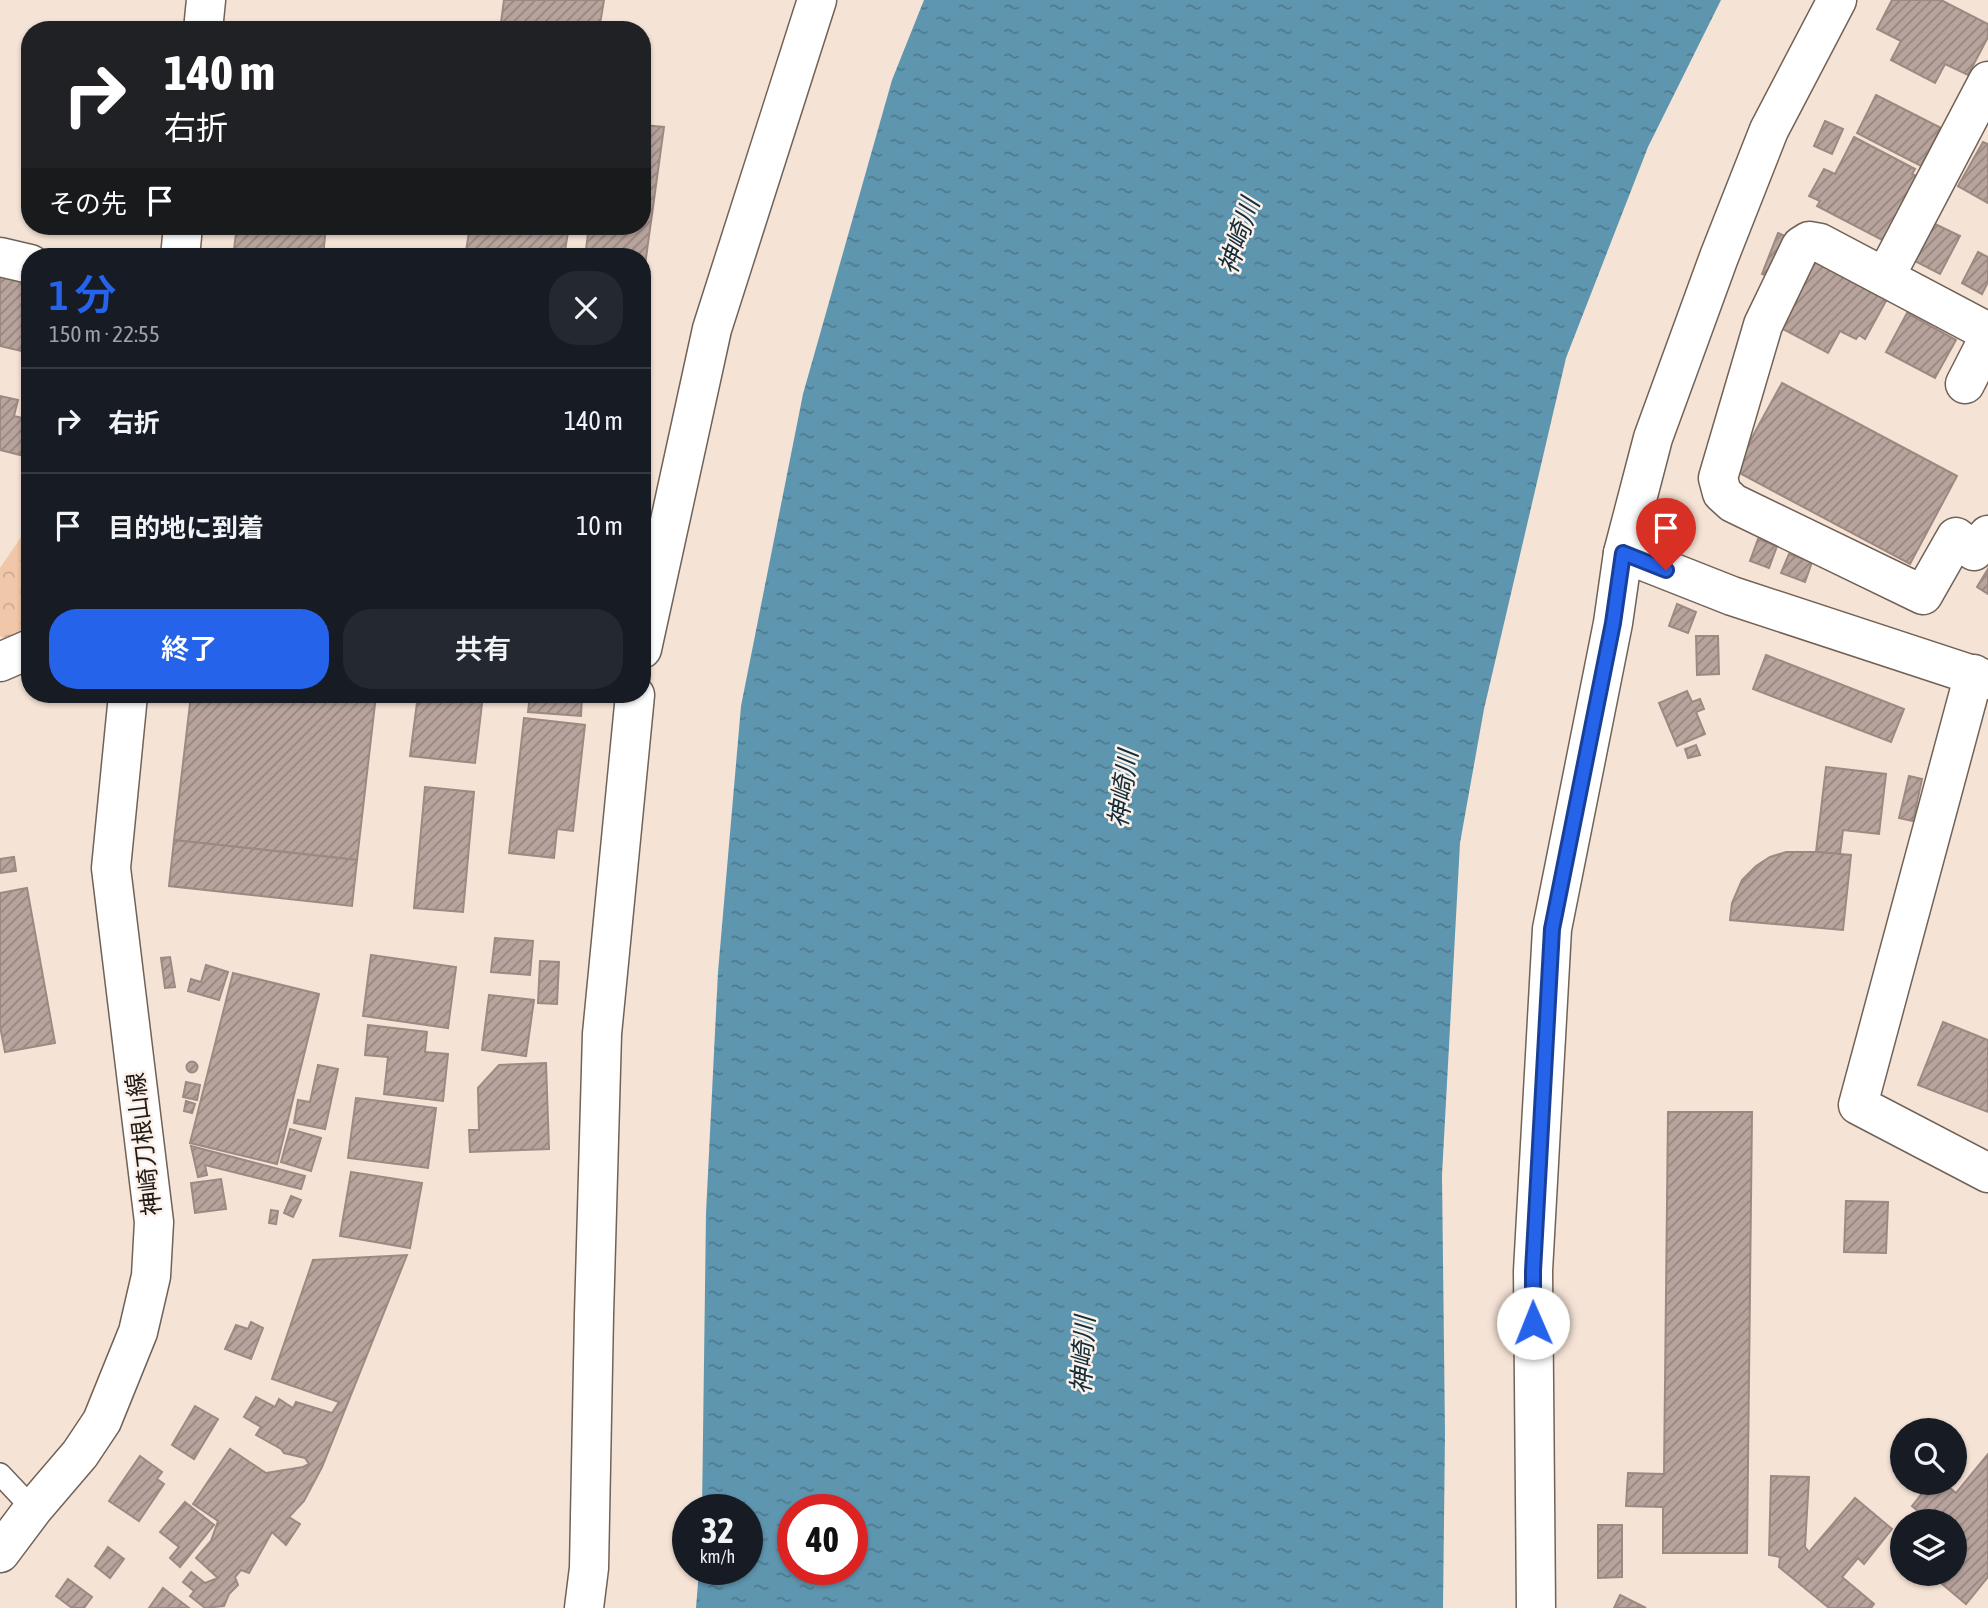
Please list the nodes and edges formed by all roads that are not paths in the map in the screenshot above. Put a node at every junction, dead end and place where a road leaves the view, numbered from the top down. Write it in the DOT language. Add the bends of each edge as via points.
graph roads {
  1 [pos="206,0"];
  2 [pos="817,0"];
  3 [pos="1836,0"];
  4 [pos="204,21"];
  5 [pos="1988,81"];
  6 [pos="1978,122"];
  7 [pos="0,257"];
  8 [pos="21,262"];
  9 [pos="1885,277"];
  10 [pos="1988,332"];
  11 [pos="1988,340"];
  12 [pos="1965,384"];
  13 [pos="1988,536"];
  14 [pos="1623,553"];
  15 [pos="651,608"];
  16 [pos="21,653"];
  17 [pos="0,662"];
  18 [pos="1981,677"];
  19 [pos="127,703"];
  20 [pos="634,703"];
  21 [pos="1988,1173"];
  22 [pos="0,1474"];
  23 [pos="33,1509"];
  24 [pos="0,1553"];
  25 [pos="584,1608"];
  26 [pos="1536,1608"];
  1 -- 4 [label="street"];
  2 -- 15 [label="street" via="712,329"];
  3 -- 14 [label="street" via="1769,130 1724,244 1653,438"];
  5 -- 6 [label="street"];
  6 -- 9 [label="street"];
  7 -- 8 [label="street"];
  9 -- 10 [label="street"];
  9 -- 13 [label="street" via="1820,243 1809,241 1801,246 1763,325 1718,478 1722,493 1733,503 1923,595 1956,537 1974,551"];
  11 -- 12 [label="street"];
  14 -- 18 [label="street" via="1732,596"];
  14 -- 26 [label="street" via="1552,929 1533,1271"];
  16 -- 17 [label="street"];
  18 -- 21 [label="street" via="1858,1105"];
  19 -- 23 [label="street, 神崎刀根山線" via="111,868 154,1222 151,1276 138,1332 102,1421"];
  20 -- 25 [label="street" via="602,1034 589,1568"];
  22 -- 23 [label="lane"];
  23 -- 24 [label="street, 神崎刀根山線"];
}
